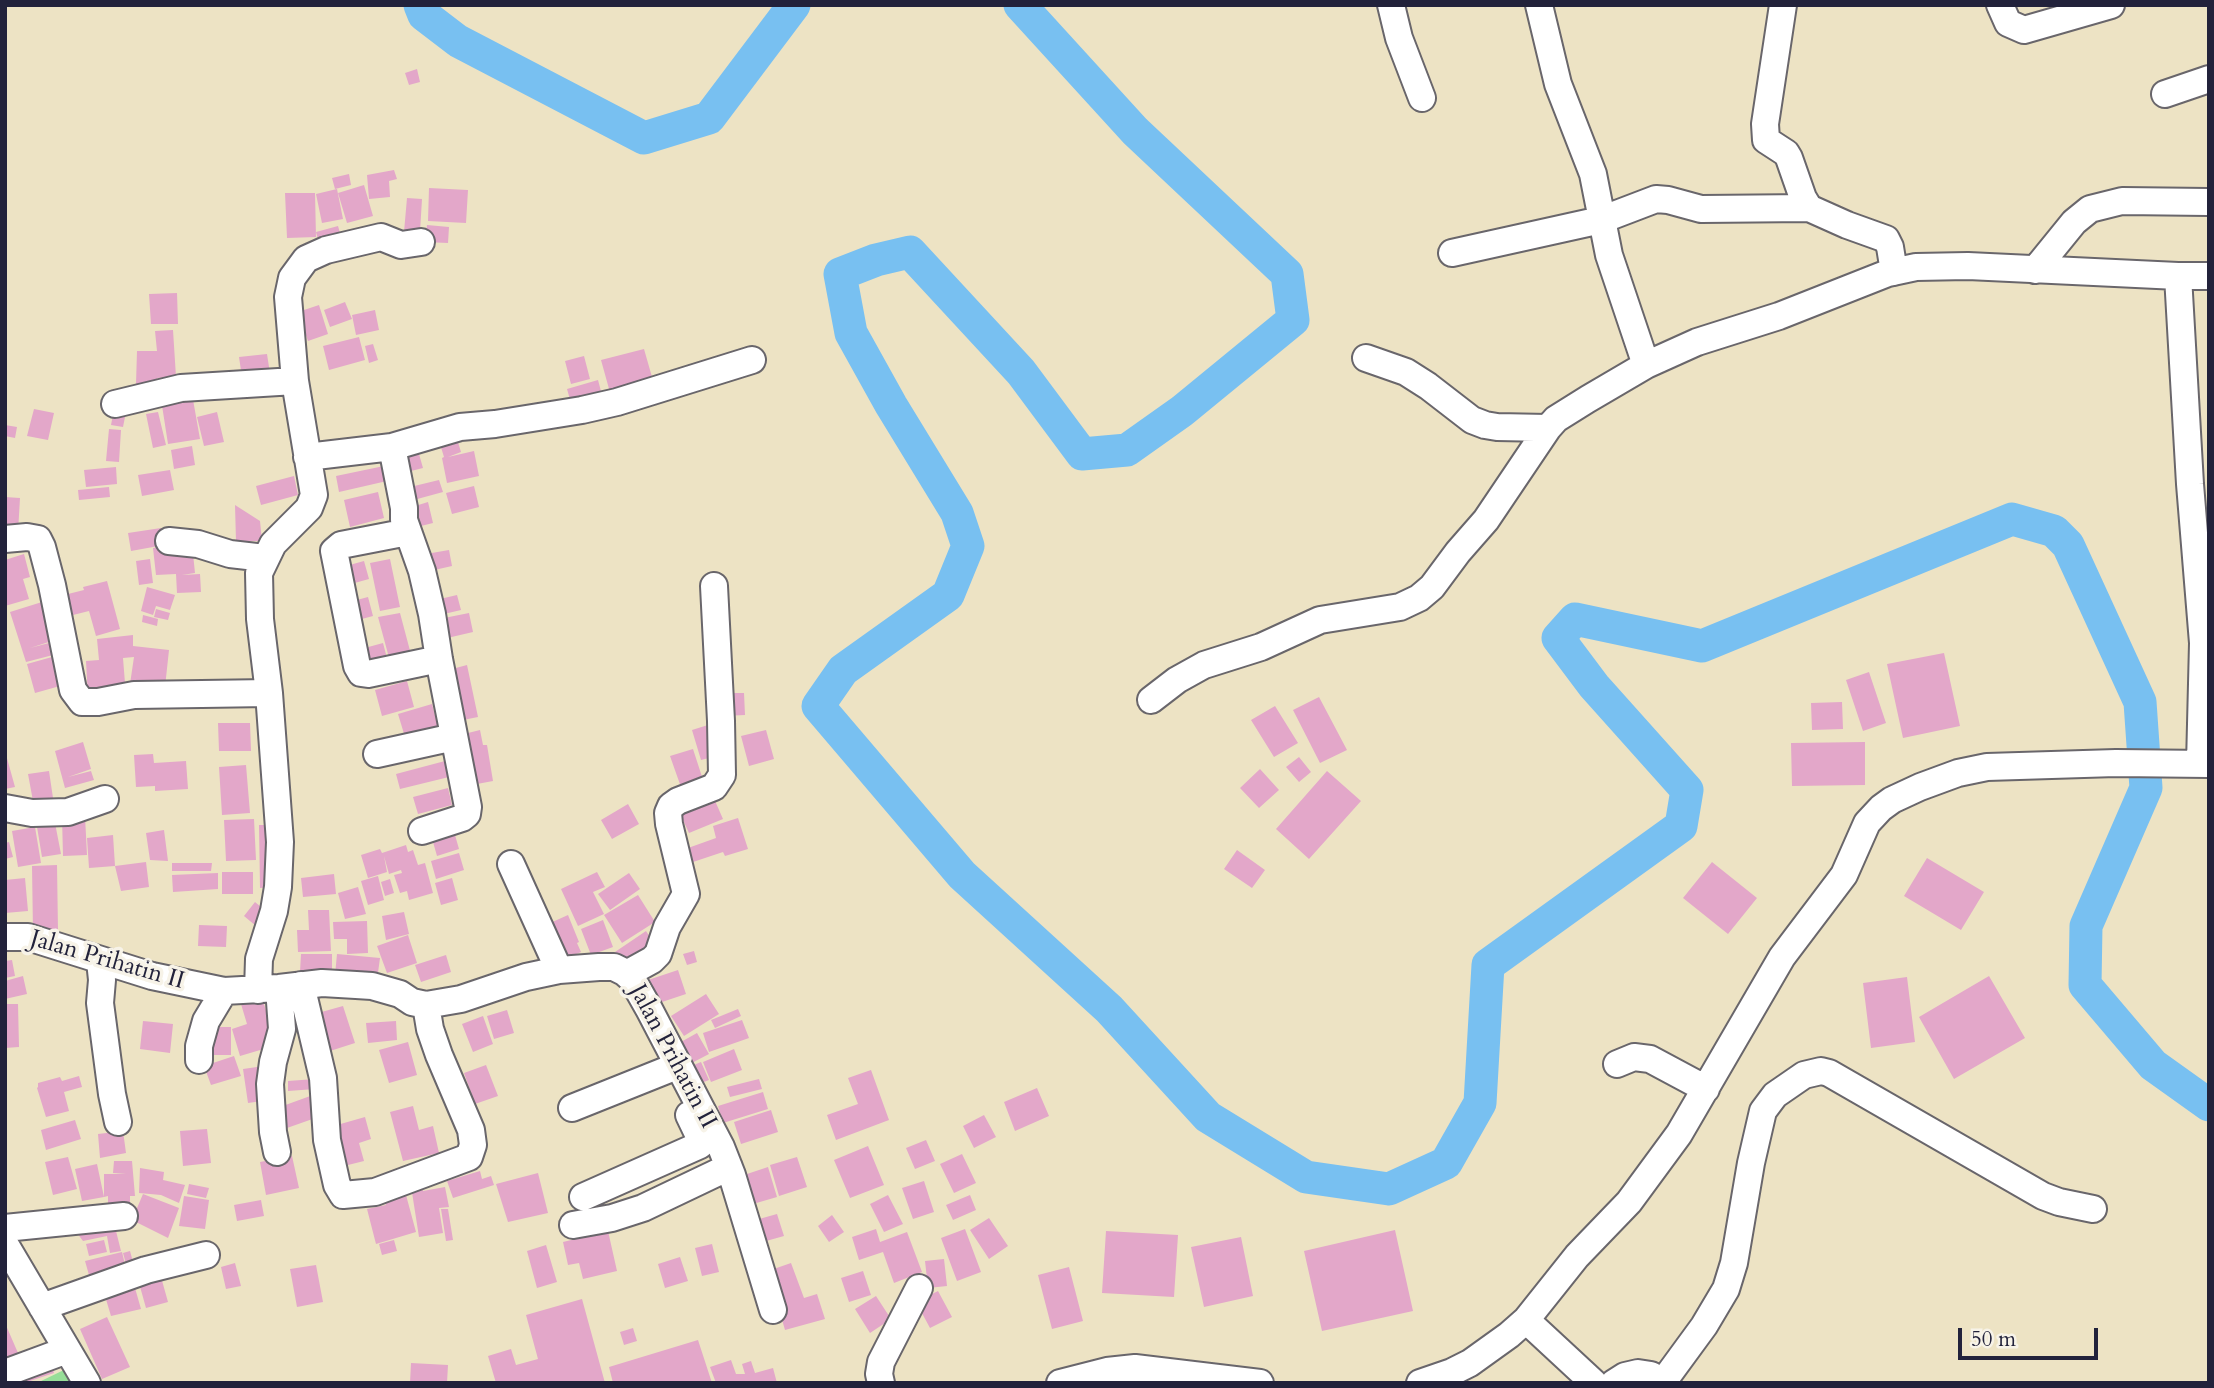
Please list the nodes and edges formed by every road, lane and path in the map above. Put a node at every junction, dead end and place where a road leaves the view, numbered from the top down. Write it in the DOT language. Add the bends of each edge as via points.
graph roads {
  1 [pos="1391,5"];
  2 [pos="1539,5"];
  3 [pos="1783,5"];
  4 [pos="2000,5"];
  5 [pos="2111,5"];
  6 [pos="2209,79"];
  7 [pos="2165,94"];
  8 [pos="1422,98"];
  9 [pos="2208,202"];
  10 [pos="1809,208"];
  11 [pos="1601,220"];
  12 [pos="421,242"];
  13 [pos="1452,253"];
  14 [pos="2035,270"];
  15 [pos="1894,272"];
  16 [pos="2178,276"];
  17 [pos="2209,276"];
  18 [pos="1366,358"];
  19 [pos="752,360"];
  20 [pos="1646,365"];
  21 [pos="295,381"];
  22 [pos="115,404"];
  23 [pos="1548,428"];
  24 [pos="392,447"];
  25 [pos="307,457"];
  26 [pos="408,532"];
  27 [pos="5,539"];
  28 [pos="169,541"];
  29 [pos="265,558"];
  30 [pos="714,586"];
  31 [pos="439,659"];
  32 [pos="269,693"];
  33 [pos="1151,700"];
  34 [pos="454,737"];
  35 [pos="377,754"];
  36 [pos="2195,764"];
  37 [pos="105,799"];
  38 [pos="5,808"];
  39 [pos="422,831"];
  40 [pos="511,864"];
  41 [pos="5,937"];
  42 [pos="100,961"];
  43 [pos="559,970"];
  44 [pos="632,979"];
  45 [pos="279,988"];
  46 [pos="224,991"];
  47 [pos="426,1005"];
  48 [pos="199,1060"];
  49 [pos="1617,1064"];
  50 [pos="673,1068"];
  51 [pos="1706,1089"];
  52 [pos="572,1108"];
  53 [pos="118,1122"];
  54 [pos="276,1152"];
  55 [pos="729,1167"];
  56 [pos="583,1198"];
  57 [pos="2093,1209"];
  58 [pos="124,1216"];
  59 [pos="573,1225"];
  60 [pos="5,1228"];
  61 [pos="5,1244"];
  62 [pos="206,1255"];
  63 [pos="919,1288"];
  64 [pos="41,1307"];
  65 [pos="773,1310"];
  66 [pos="1525,1320"];
  67 [pos="67,1350"];
  68 [pos="5,1373"];
  69 [pos="1663,1382"];
  70 [pos="87,1383"];
  71 [pos="881,1383"];
  72 [pos="1060,1383"];
  73 [pos="1260,1383"];
  74 [pos="1420,1383"];
  75 [pos="1594,1383"];
  76 [pos="1614,1383"];
  1 -- 8 [label="street"];
  2 -- 11 [label="street" via="1558,84 1593,174"];
  3 -- 10 [label="street" via="1765,136 1789,158"];
  4 -- 5 [label="street" via="2008,23 2024,30"];
  6 -- 7 [label="street"];
  9 -- 14 [label="street" via="2122,201 2090,209"];
  10 -- 11 [label="street" via="1701,209 1663,199"];
  10 -- 15 [label="street" via="1886,239"];
  11 -- 13 [label="street"];
  11 -- 20 [label="street"];
  12 -- 21 [label="street" via="401,245 375,237 317,253 300,265 288,297"];
  14 -- 15 [label="street" via="1930,265"];
  14 -- 16 [label="street"];
  15 -- 20 [label="street" via="1697,342"];
  16 -- 17 [label="street"];
  16 -- 36 [label="street" via="2203,643"];
  18 -- 23 [label="street" via="1406,373 1485,425"];
  19 -- 24 [label="street" via="617,402 460,428"];
  20 -- 23 [label="street"];
  21 -- 22 [label="street" via="181,388"];
  21 -- 25 [label="street"];
  23 -- 33 [label="street" via="1486,520 1419,598 1400,607 1320,620 1261,647 1204,665"];
  24 -- 25 [label="street"];
  24 -- 26 [label="street"];
  25 -- 29 [label="street" via="314,495 309,508"];
  26 -- 31 [label="street" via="426,589"];
  26 -- 31 [label="street" via="348,543 334,551 355,659 363,674"];
  27 -- 32 [label="street" via="38,539 42,547 73,690 82,702 134,695"];
  28 -- 29 [label="street"];
  29 -- 32 [label="street" via="258,588"];
  30 -- 44 [label="street" via="722,775 714,787 671,806 669,824 686,894 658,954 632,971"];
  31 -- 34 [label="street"];
  32 -- 45 [label="street" via="280,842 274,911 259,958"];
  34 -- 35 [label="street"];
  34 -- 39 [label="street" via="467,814"];
  36 -- 51 [label="street" via="1987,767 1892,800 1867,823 1838,884 1782,957"];
  37 -- 38 [label="street" via="68,812"];
  40 -- 43 [label="street"];
  41 -- 42 [label="street, Jalan Prihatin II" via="28,937"];
  42 -- 46 [label="street, Jalan Prihatin II"];
  42 -- 53 [label="street" via="100,1003"];
  43 -- 44 [label="street, Jalan Prihatin II" via="614,967"];
  43 -- 47 [label="street, Jalan Prihatin II"];
  44 -- 50 [label="street, Jalan Prihatin II"];
  45 -- 46 [label="street, Jalan Prihatin II"];
  45 -- 47 [label="street, Jalan Prihatin II" via="322,983 372,986"];
  45 -- 47 [label="street" via="323,1078 327,1140 343,1195 376,1192 469,1157 471,1130 439,1055"];
  45 -- 54 [label="street" via="282,1029 270,1084"];
  46 -- 48 [label="street" via="206,1021"];
  49 -- 51 [label="street" via="1634,1057 1650,1059"];
  50 -- 52 [label="street"];
  50 -- 55 [label="street, Jalan Prihatin II" via="722,1147"];
  50 -- 56 [label="street" via="699,1145"];
  51 -- 66 [label="street" via="1629,1202"];
  55 -- 59 [label="street" via="643,1208"];
  55 -- 65 [label="street, Jalan Prihatin II"];
  57 -- 69 [label="street" via="2043,1196 1829,1073 1804,1075 1775,1095 1763,1111 1726,1289"];
  58 -- 60 [label="street"];
  61 -- 64 [label="street"];
  62 -- 64 [label="street" via="146,1270"];
  63 -- 71 [label="street" via="881,1362"];
  64 -- 67 [label="street"];
  66 -- 74 [label="street" via="1470,1363"];
  66 -- 75 [label="street"];
  67 -- 68 [label="street"];
  67 -- 70 [label="street"];
  69 -- 76 [label="street" via="1638,1373"];
  72 -- 73 [label="street" via="1135,1368"];
}
